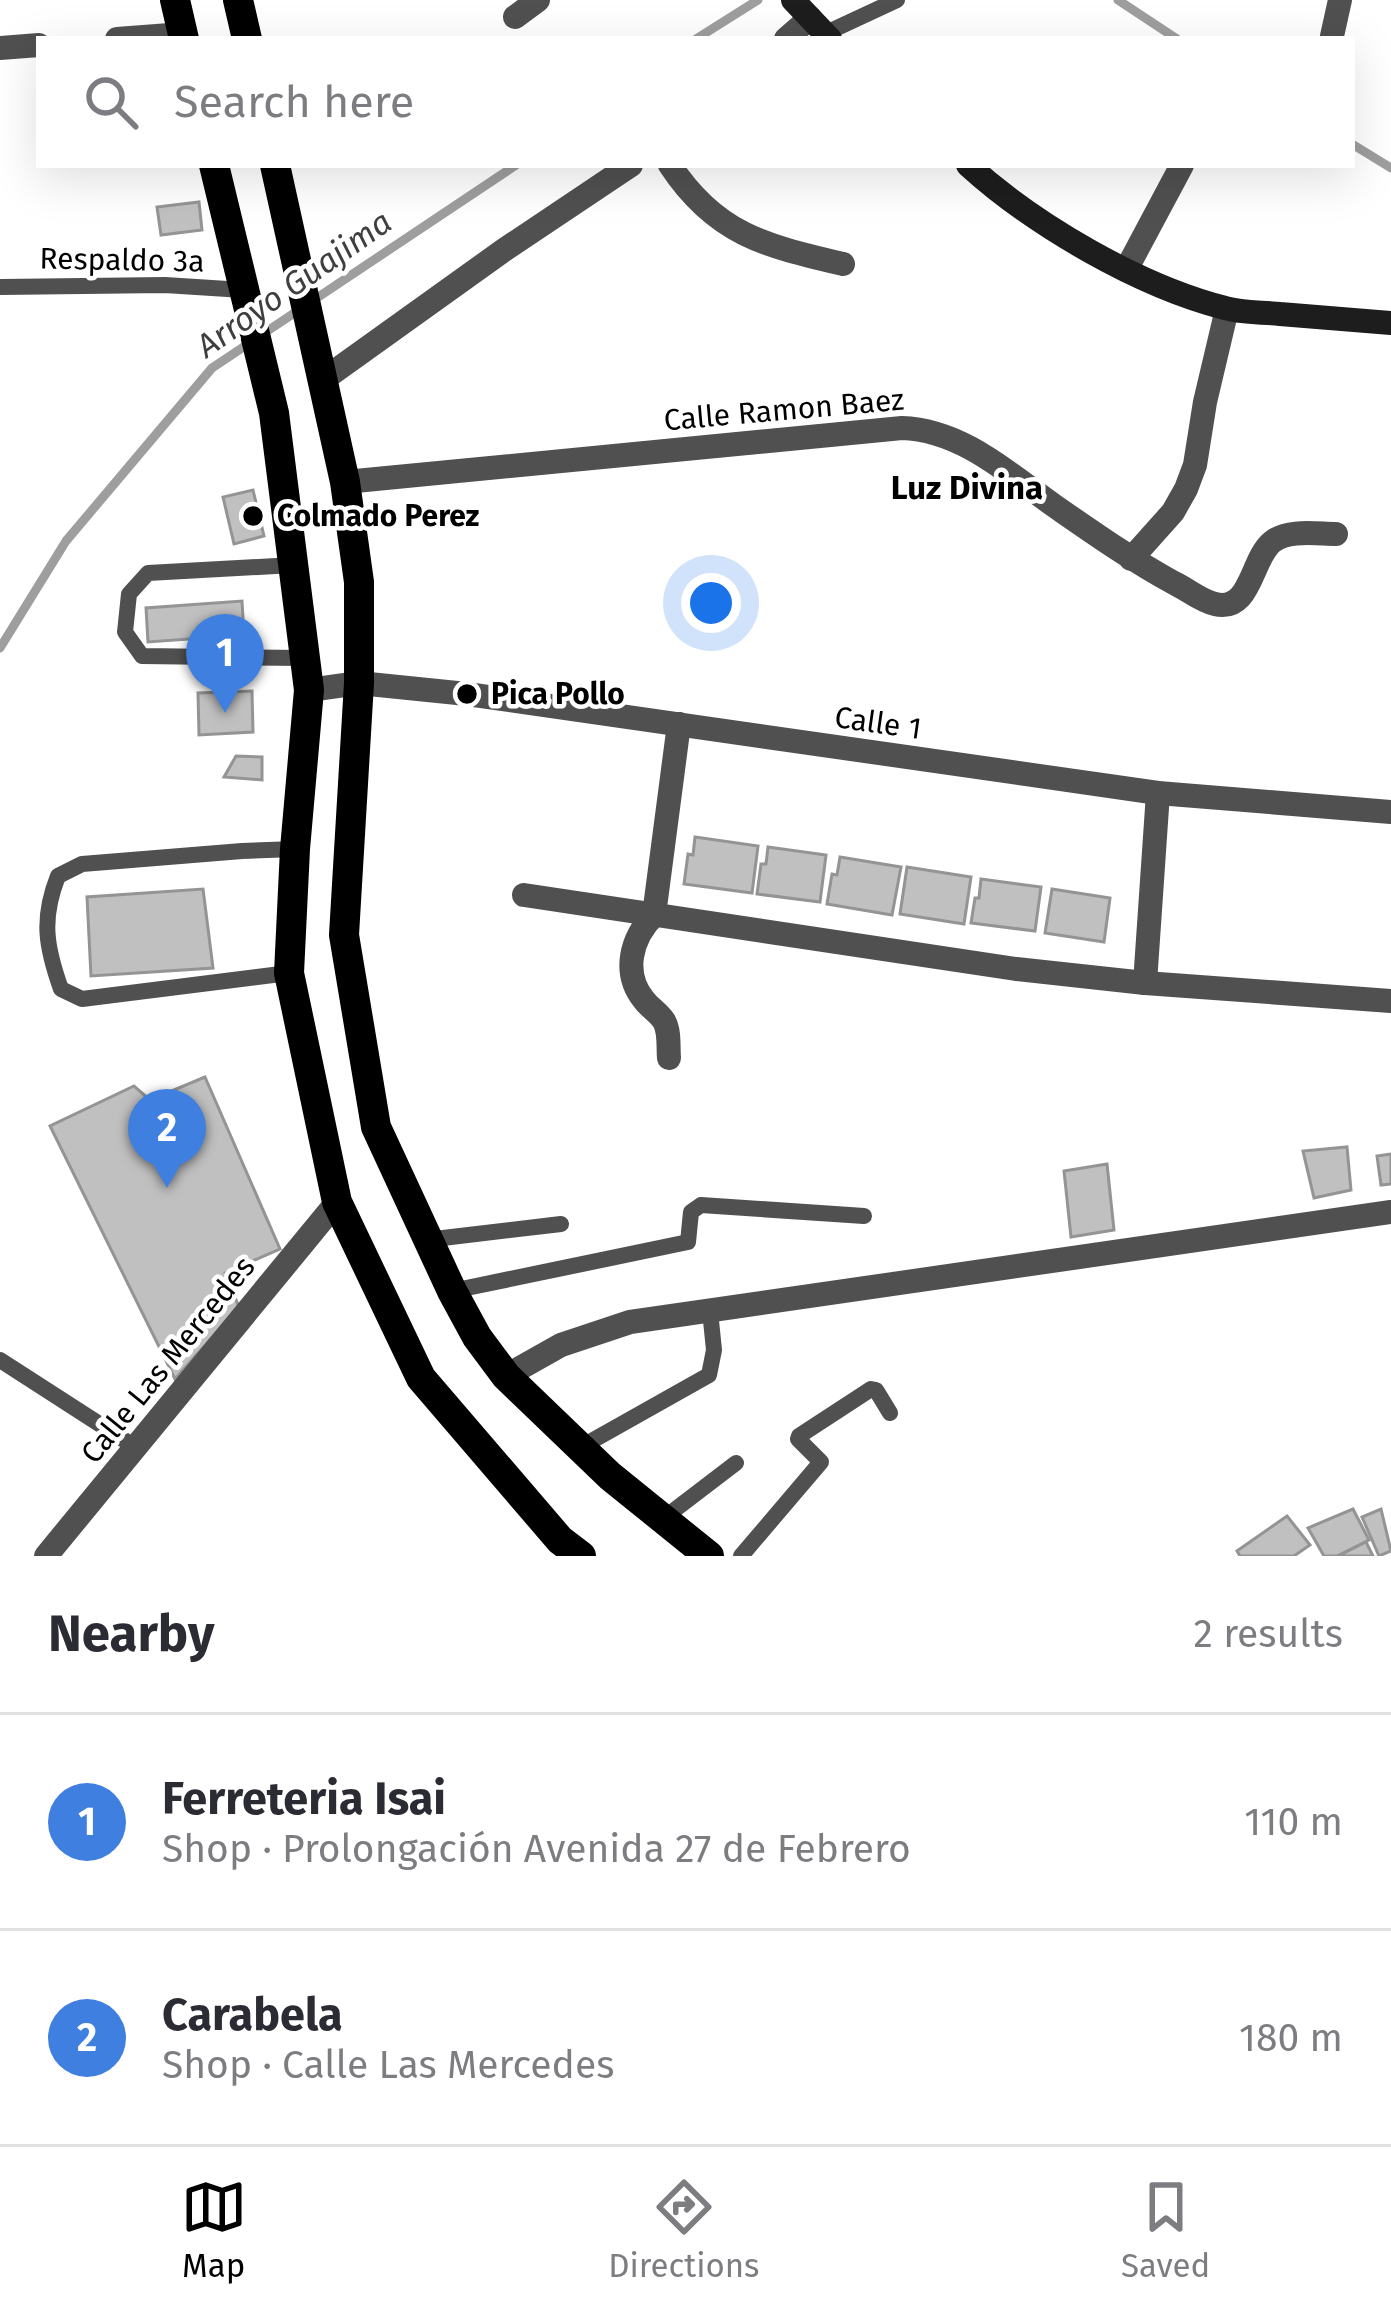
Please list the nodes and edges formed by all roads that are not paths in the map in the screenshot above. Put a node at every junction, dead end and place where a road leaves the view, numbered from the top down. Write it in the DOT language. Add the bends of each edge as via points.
graph roads {
  1 [pos="175,0"];
  2 [pos="238,0"];
  3 [pos="538,0"];
  4 [pos="897,0"];
  5 [pos="1340,0"];
  6 [pos="515,16"];
  7 [pos="815,23"];
  8 [pos="184,36"];
  9 [pos="246,36"];
  10 [pos="1332,36"];
  11 [pos="36,45"];
  12 [pos="0,48"];
  13 [pos="215,168"];
  14 [pos="276,168"];
  15 [pos="627,168"];
  16 [pos="672,168"];
  17 [pos="971,168"];
  18 [pos="1179,168"];
  19 [pos="843,264"];
  20 [pos="1126,270"];
  21 [pos="0,287"];
  22 [pos="243,290"];
  23 [pos="1228,309"];
  24 [pos="1391,323"];
  25 [pos="321,365"];
  26 [pos="345,482"];
  27 [pos="1336,534"];
  28 [pos="1131,560"];
  29 [pos="293,565"];
  30 [pos="304,658"];
  31 [pos="358,683"];
  32 [pos="309,690"];
  33 [pos="680,724"];
  34 [pos="1158,793"];
  35 [pos="1391,812"];
  36 [pos="295,849"];
  37 [pos="524,895"];
  38 [pos="654,915"];
  39 [pos="289,973"];
  40 [pos="1145,983"];
  41 [pos="1391,1001"];
  42 [pos="669,1058"];
  43 [pos="337,1202"];
  44 [pos="1391,1212"];
  45 [pos="864,1216"];
  46 [pos="561,1224"];
  47 [pos="426,1240"];
  48 [pos="452,1292"];
  49 [pos="710,1310"];
  50 [pos="0,1360"];
  51 [pos="506,1376"];
  52 [pos="890,1413"];
  53 [pos="135,1447"];
  54 [pos="581,1447"];
  55 [pos="736,1463"];
  56 [pos="664,1518"];
  57 [pos="563,1551"];
  58 [pos="46,1556"];
  59 [pos="710,1556"];
  60 [pos="741,1556"];
  1 -- 8 [label="main road"];
  2 -- 9 [label="main road"];
  3 -- 6 [label="street"];
  4 -- 7 [label="lane"];
  5 -- 10 [label="street"];
  11 -- 12 [label="street"];
  13 -- 22 [label="main road"];
  14 -- 25 [label="main road"];
  15 -- 25 [label="street"];
  16 -- 19 [label="street" via="718,220 775,248"];
  17 -- 20 [label="street"];
  18 -- 20 [label="street"];
  20 -- 23 [label="street"];
  21 -- 22 [label="lane, Respaldo 3a"];
  22 -- 29 [label="main road" via="274,412"];
  23 -- 24 [label="street"];
  23 -- 28 [label="street" via="1186,489"];
  25 -- 26 [label="main road"];
  26 -- 28 [label="street, Calle Ramon Baez" via="922,429 976,451"];
  26 -- 31 [label="main road" via="359,582"];
  27 -- 28 [label="street, Calle Ramon Baez" via="1275,539 1229,605 1212,604"];
  29 -- 30 [label="main road"];
  29 -- 30 [label="lane" via="148,573 129,594 125,632 142,656"];
  30 -- 32 [label="main road"];
  31 -- 32 [label="street, Calle 1"];
  31 -- 33 [label="street, Calle 1"];
  31 -- 47 [label="main road" via="344,935 376,1127"];
  32 -- 36 [label="main road"];
  33 -- 34 [label="street, Calle 1"];
  33 -- 38 [label="street"];
  34 -- 35 [label="street, Calle 1"];
  34 -- 40 [label="street"];
  36 -- 39 [label="main road"];
  36 -- 39 [label="lane" via="82,864 58,876 49,900 48,954 61,989 82,999"];
  37 -- 38 [label="street"];
  38 -- 40 [label="street"];
  38 -- 42 [label="street" via="636,938 632,974 667,1028"];
  39 -- 43 [label="main road"];
  40 -- 41 [label="street"];
  43 -- 53 [label="street, Calle Las Mercedes"];
  43 -- 57 [label="main road" via="422,1378"];
  44 -- 49 [label="street"];
  45 -- 48 [label="lane" via="701,1205 692,1212 688,1242"];
  46 -- 47 [label="lane"];
  47 -- 48 [label="main road"];
  48 -- 51 [label="main road"];
  49 -- 51 [label="street" via="630,1322 561,1345"];
  49 -- 54 [label="lane" via="710,1375"];
  50 -- 53 [label="lane"];
  51 -- 54 [label="main road"];
  52 -- 60 [label="lane" via="872,1389 799,1436 821,1462"];
  53 -- 58 [label="street, Calle Las Mercedes"];
  54 -- 56 [label="main road"];
  55 -- 56 [label="lane"];
  56 -- 59 [label="main road"];
}
